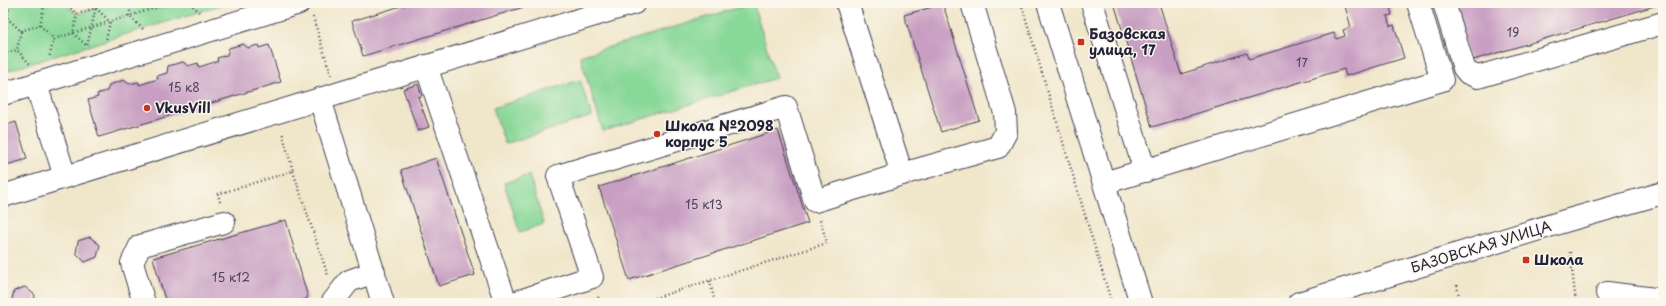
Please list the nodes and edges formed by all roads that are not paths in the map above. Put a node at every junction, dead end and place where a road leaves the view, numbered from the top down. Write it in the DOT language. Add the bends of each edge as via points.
graph roads {
  1 [pos="847,3"];
  2 [pos="972,3"];
  3 [pos="1048,3"];
  4 [pos="1092,3"];
  5 [pos="1418,3"];
  6 [pos="1444,3"];
  7 [pos="628,4"];
  8 [pos="305,7"];
  9 [pos="1663,23"];
  10 [pos="426,66"];
  11 [pos="33,73"];
  12 [pos="3,94"];
  13 [pos="328,96"];
  14 [pos="1145,171"];
  15 [pos="902,174"];
  16 [pos="65,177"];
  17 [pos="1104,183"];
  18 [pos="1663,193"];
  19 [pos="3,196"];
  20 [pos="224,222"];
  21 [pos="374,272"];
  22 [pos="1607,293"];
  23 [pos="1649,300"];
  24 [pos="334,301"];
  25 [pos="144,303"];
  26 [pos="383,303"];
  27 [pos="506,303"];
  28 [pos="514,303"];
  29 [pos="1141,303"];
  30 [pos="1299,303"];
  1 -- 15 [label="street"];
  2 -- 15 [label="street" via="1005,113 1006,132 998,147"];
  3 -- 17 [label="street"];
  4 -- 14 [label="street"];
  5 -- 14 [label="street" via="1442,80"];
  6 -- 9 [label="street" via="1464,68 1468,73 1478,77"];
  7 -- 10 [label="street"];
  8 -- 11 [label="street"];
  10 -- 13 [label="street"];
  10 -- 27 [label="street"];
  11 -- 12 [label="street"];
  11 -- 16 [label="street"];
  13 -- 16 [label="street"];
  13 -- 21 [label="street"];
  14 -- 17 [label="street"];
  15 -- 28 [label="street" via="815,201 786,107 558,176 592,277"];
  16 -- 19 [label="street"];
  17 -- 29 [label="street"];
  18 -- 30 [label="street, БАЗОВСКАЯ УЛИЦА"];
  20 -- 25 [label="street" via="140,246 132,263"];
  21 -- 24 [label="street" via="349,281"];
  21 -- 26 [label="street"];
  22 -- 23 [label="street"];
}
